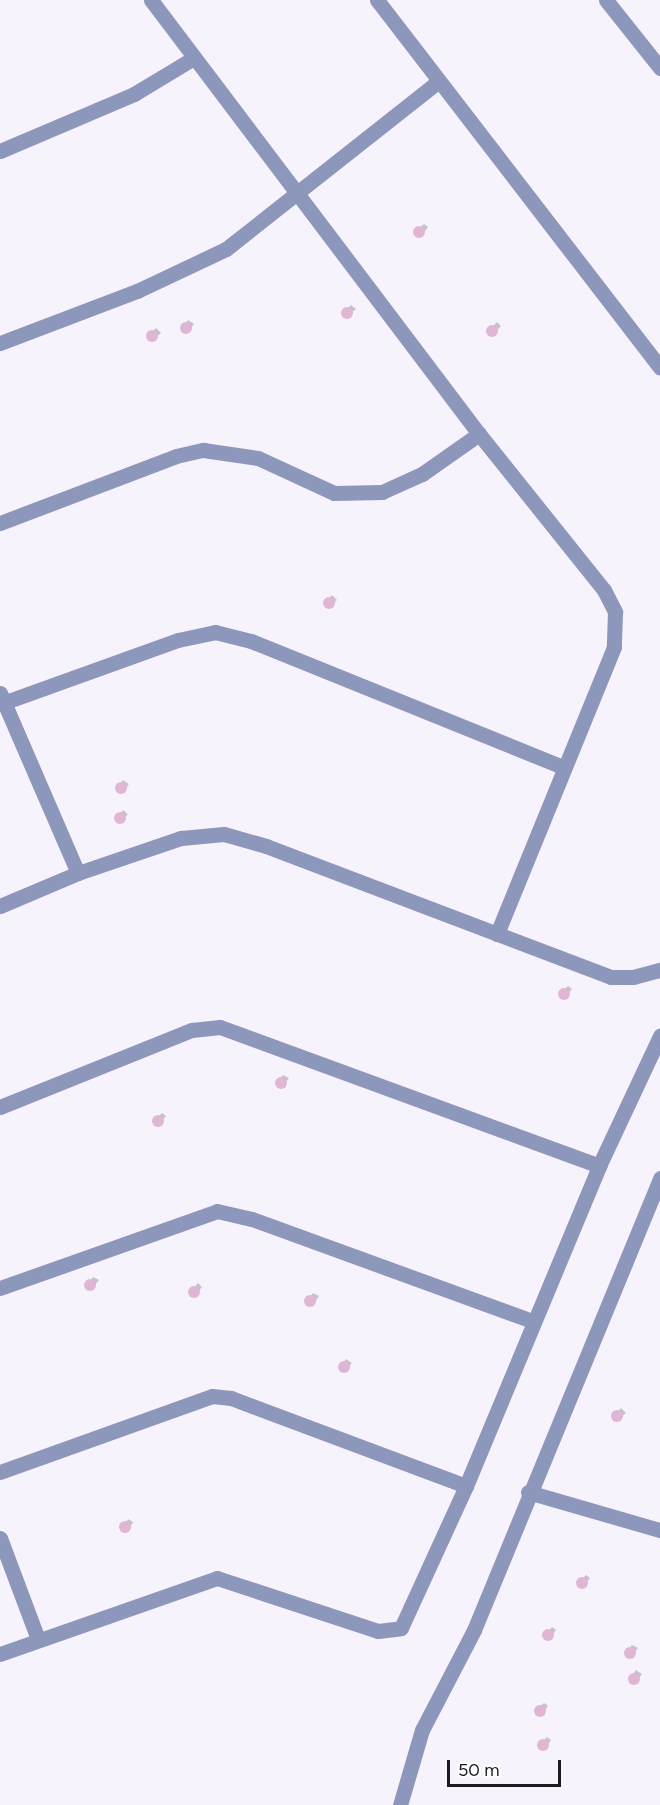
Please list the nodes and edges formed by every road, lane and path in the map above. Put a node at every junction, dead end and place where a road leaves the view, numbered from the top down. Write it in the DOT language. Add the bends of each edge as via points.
graph roads {
  1 [pos="151,0"];
  2 [pos="377,0"];
  3 [pos="606,0"];
  4 [pos="192,59"];
  5 [pos="660,68"];
  6 [pos="439,81"];
  7 [pos="0,151"];
  8 [pos="297,195"];
  9 [pos="0,343"];
  10 [pos="660,368"];
  11 [pos="479,434"];
  12 [pos="0,523"];
  13 [pos="1,700"];
  14 [pos="563,767"];
  15 [pos="78,873"];
  16 [pos="0,906"];
  17 [pos="497,934"];
  18 [pos="660,970"];
  19 [pos="660,1036"];
  20 [pos="0,1107"];
  21 [pos="599,1166"];
  22 [pos="660,1178"];
  23 [pos="0,1288"];
  24 [pos="533,1321"];
  25 [pos="0,1472"];
  26 [pos="466,1486"];
  27 [pos="528,1492"];
  28 [pos="660,1530"];
  29 [pos="0,1538"];
  30 [pos="38,1639"];
  31 [pos="0,1654"];
  32 [pos="400,1805"];
  1 -- 4 [label="street"];
  2 -- 6 [label="street"];
  3 -- 5 [label="street"];
  4 -- 7 [label="street" via="134,94"];
  4 -- 8 [label="street"];
  6 -- 8 [label="street"];
  6 -- 10 [label="street"];
  8 -- 9 [label="street" via="226,249 186,271"];
  8 -- 11 [label="street"];
  11 -- 12 [label="street" via="422,474 382,492 334,493 258,458 203,450 176,456"];
  11 -- 14 [label="street" via="603,590 615,612 614,647"];
  13 -- 14 [label="street" via="178,640 215,632 251,641"];
  13 -- 15 [label="street"];
  14 -- 17 [label="street"];
  15 -- 16 [label="street"];
  15 -- 17 [label="street" via="181,838 224,834 266,846"];
  17 -- 18 [label="street" via="611,978 633,978"];
  19 -- 21 [label="street"];
  20 -- 21 [label="street" via="192,1030 220,1027"];
  21 -- 24 [label="street"];
  22 -- 27 [label="street"];
  23 -- 24 [label="street" via="197,1216 224,1212"];
  24 -- 26 [label="street"];
  25 -- 26 [label="street" via="212,1396 231,1398"];
  26 -- 30 [label="street" via="401,1628 378,1631 217,1578"];
  27 -- 28 [label="street"];
  27 -- 32 [label="street" via="474,1630 422,1730"];
  29 -- 30 [label="street"];
  30 -- 31 [label="street"];
}
